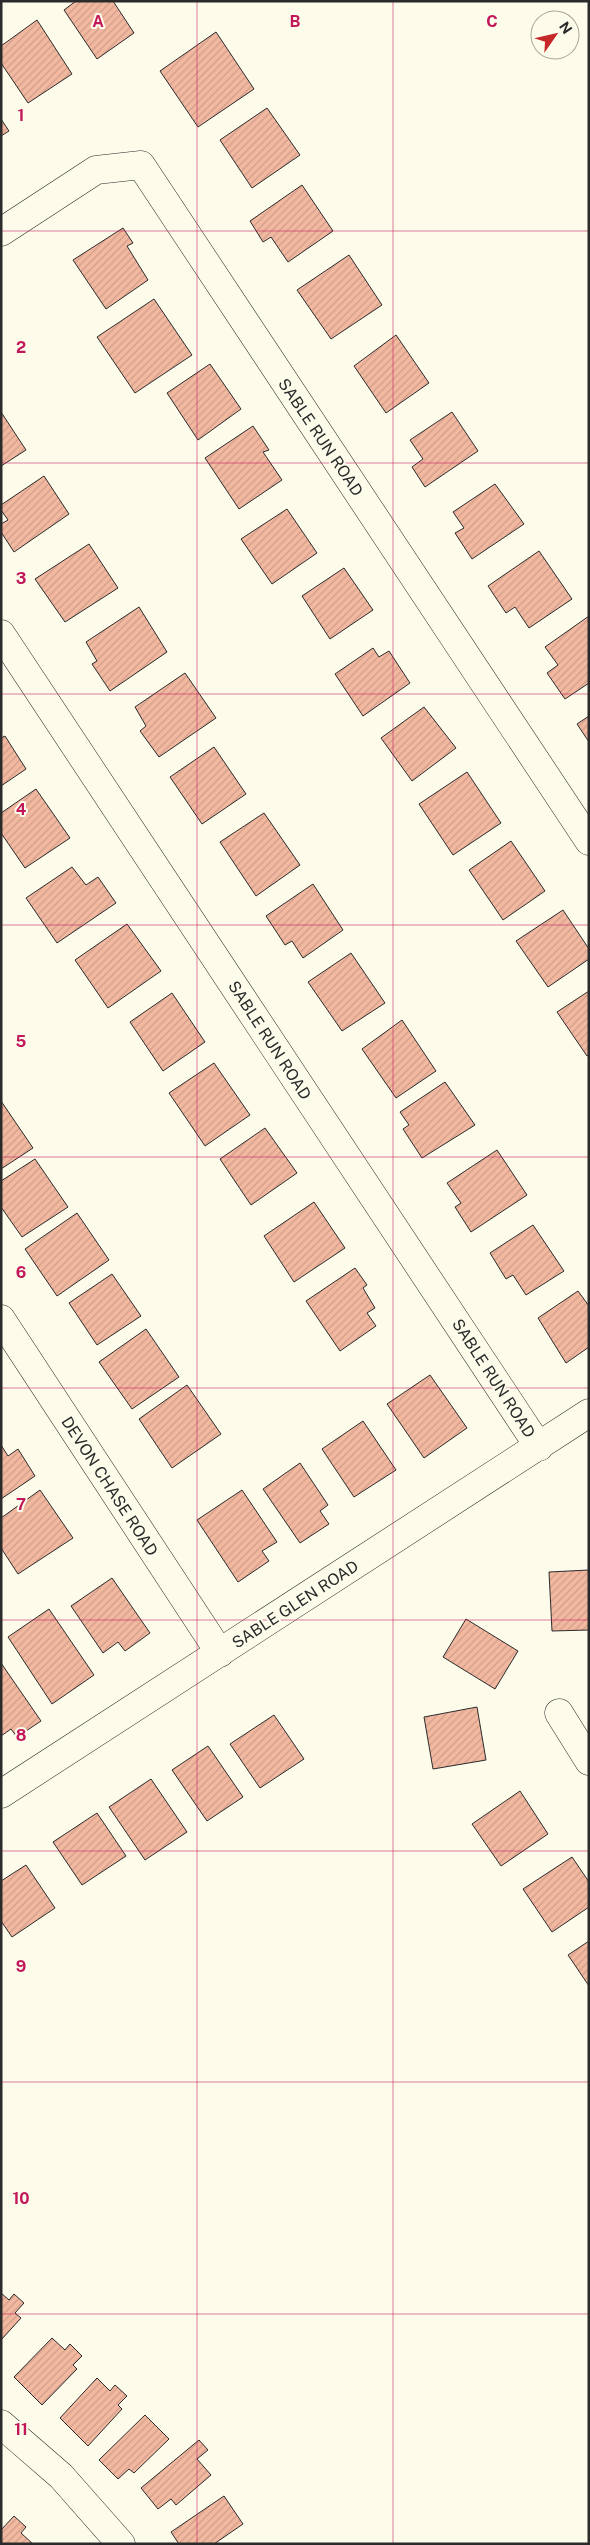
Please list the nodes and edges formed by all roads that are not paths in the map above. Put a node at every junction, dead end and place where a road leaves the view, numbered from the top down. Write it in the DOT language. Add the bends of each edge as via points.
graph roads {
  1 [pos="1,232"];
  2 [pos="1,634"];
  3 [pos="589,841"];
  4 [pos="1,1319"];
  5 [pos="589,1413"];
  6 [pos="539,1446"];
  7 [pos="220,1653"];
  8 [pos="559,1713"];
  9 [pos="589,1761"];
  10 [pos="1,1794"];
  11 [pos="1,2424"];
  12 [pos="121,2544"];
  1 -- 3 [label="street, SABLE RUN ROAD" via="96,170 140,165"];
  2 -- 6 [label="street, SABLE RUN ROAD"];
  4 -- 7 [label="street, DEVON CHASE ROAD"];
  5 -- 6 [label="street, SABLE GLEN ROAD"];
  6 -- 7 [label="street, SABLE GLEN ROAD"];
  7 -- 10 [label="street, SABLE GLEN ROAD"];
  8 -- 9 [label="street"];
  11 -- 12 [label="street" via="61,2476"];
}
